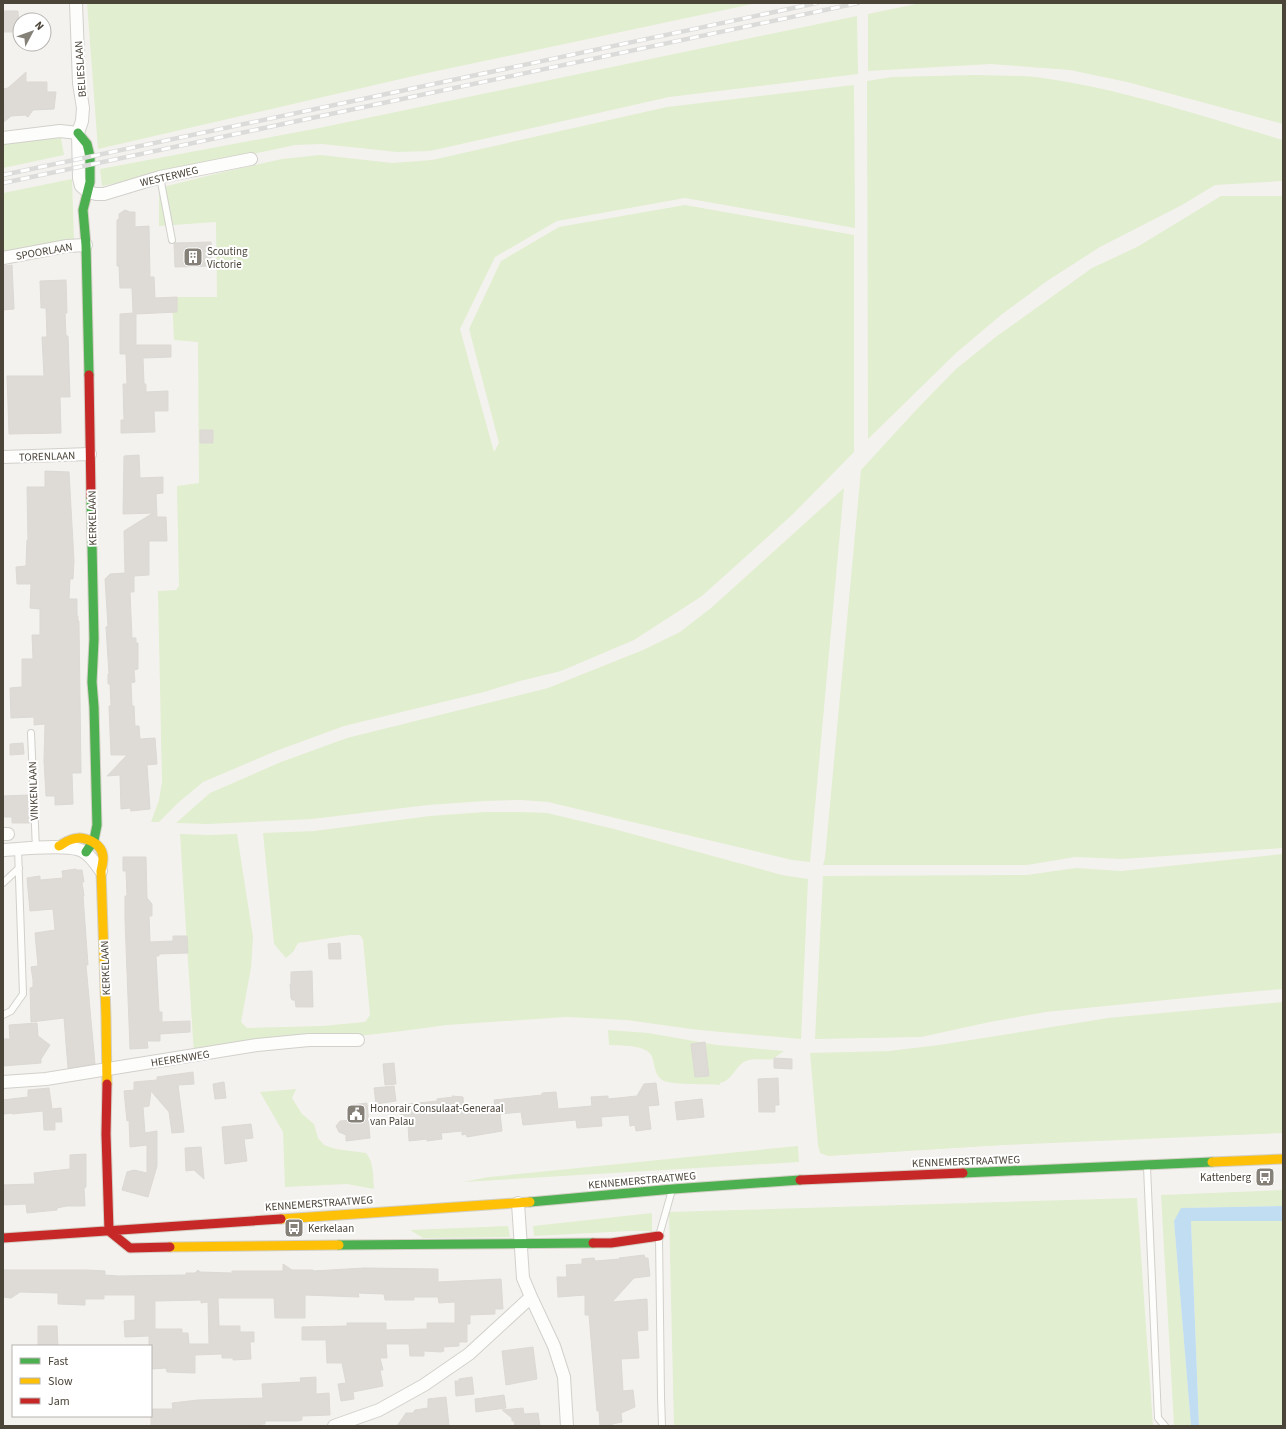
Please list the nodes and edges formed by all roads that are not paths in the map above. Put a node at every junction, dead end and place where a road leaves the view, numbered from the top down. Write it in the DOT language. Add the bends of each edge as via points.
graph roads {
  1 [pos="76,3"];
  2 [pos="78,133"];
  3 [pos="3,138"];
  4 [pos="251,159"];
  5 [pos="160,177"];
  6 [pos="88,192"];
  7 [pos="172,240"];
  8 [pos="86,246"];
  9 [pos="3,258"];
  10 [pos="90,454"];
  11 [pos="3,457"];
  12 [pos="31,733"];
  13 [pos="94,843"];
  14 [pos="58,846"];
  15 [pos="36,848"];
  16 [pos="18,849"];
  17 [pos="3,850"];
  18 [pos="86,852"];
  19 [pos="19,868"];
  20 [pos="101,871"];
  21 [pos="3,883"];
  22 [pos="3,1014"];
  23 [pos="358,1040"];
  24 [pos="107,1069"];
  25 [pos="3,1082"];
  26 [pos="1283,1159"];
  27 [pos="1147,1166"];
  28 [pos="673,1189"];
  29 [pos="518,1202"];
  30 [pos="109,1231"];
  31 [pos="659,1236"];
  32 [pos="3,1238"];
  33 [pos="521,1244"];
  34 [pos="531,1297"];
  35 [pos="334,1426"];
  36 [pos="567,1426"];
  37 [pos="662,1426"];
  38 [pos="1165,1426"];
  1 -- 2 [label="street, BELIESLAAN" via="79,83 83,108"];
  2 -- 3 [label="street" via="60,131"];
  2 -- 6 [label="street" via="79,178 81,186"];
  4 -- 5 [label="street, WESTERWEG"];
  5 -- 6 [label="street, WESTERWEG" via="104,194"];
  5 -- 7 [label="lane"];
  6 -- 8 [label="street, KERKELAAN" via="83,210"];
  8 -- 9 [label="street, SPOORLAAN" via="67,246"];
  8 -- 10 [label="street, KERKELAAN"];
  10 -- 11 [label="street, TORENLAAN"];
  10 -- 13 [label="street, KERKELAAN" via="94,639 92,695 97,825"];
  12 -- 15 [label="lane, VINKENLAAN"];
  13 -- 14 [label="street" via="85,838 77,838"];
  13 -- 18 [label="street"];
  13 -- 20 [label="street, KERKELAAN" via="101,850 103,858"];
  14 -- 15 [label="street"];
  14 -- 18 [label="street"];
  15 -- 16 [label="street"];
  16 -- 17 [label="street"];
  16 -- 19 [label="lane"];
  18 -- 20 [label="street"];
  19 -- 21 [label="lane"];
  19 -- 22 [label="lane" via="23,994 11,1011"];
  20 -- 24 [label="street, KERKELAAN"];
  23 -- 24 [label="street, HEERENWEG" via="309,1040 257,1045"];
  24 -- 25 [label="street, HEERENWEG" via="46,1080"];
  24 -- 30 [label="street, KERKELAAN"];
  26 -- 27 [label="street, KENNEMERSTRAATWEG"];
  27 -- 28 [label="street, KENNEMERSTRAATWEG" via="799,1180"];
  27 -- 38 [label="lane" via="1158,1418"];
  28 -- 29 [label="street, KENNEMERSTRAATWEG"];
  28 -- 31 [label="lane"];
  29 -- 30 [label="street, KENNEMERSTRAATWEG"];
  29 -- 33 [label="street"];
  30 -- 32 [label="street, KENNEMERSTRAATWEG"];
  30 -- 33 [label="street" via="130,1248"];
  31 -- 33 [label="street" via="611,1243"];
  31 -- 37 [label="lane"];
  33 -- 34 [label="street" via="524,1278"];
  34 -- 35 [label="street" via="469,1354 424,1385 379,1410"];
  34 -- 36 [label="street" via="554,1346 564,1377"];
}
